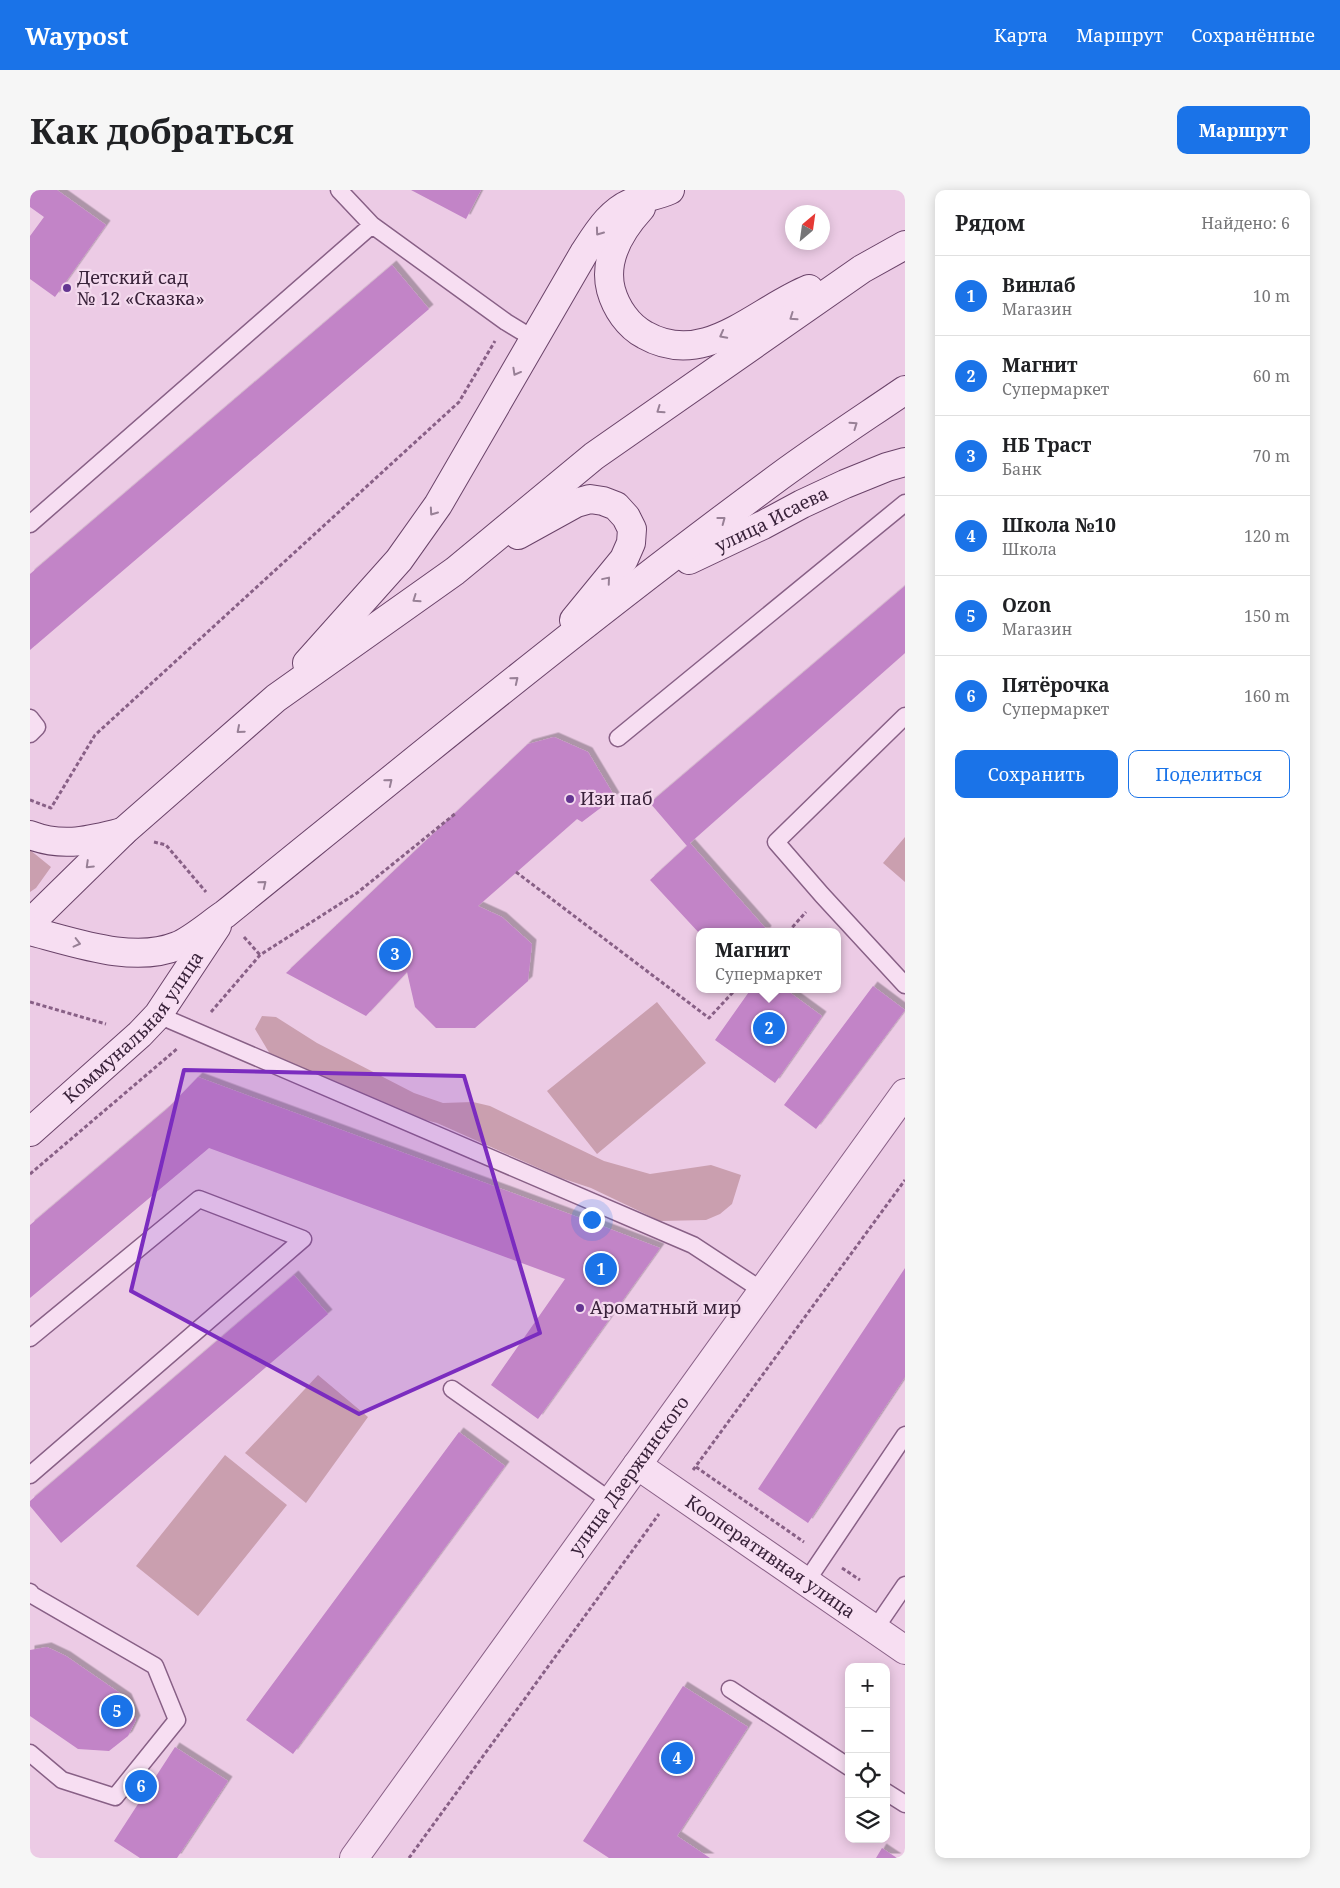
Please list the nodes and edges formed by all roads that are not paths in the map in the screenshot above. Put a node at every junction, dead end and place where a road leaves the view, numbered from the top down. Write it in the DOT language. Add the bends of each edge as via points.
graph roads {
  1 [pos="338,190"];
  2 [pos="661,194"];
  3 [pos="372,225"];
  4 [pos="905,245"];
  5 [pos="862,269"];
  6 [pos="534,339"];
  7 [pos="905,390"];
  8 [pos="905,462"];
  9 [pos="905,503"];
  10 [pos="30,524"];
  11 [pos="455,570"];
  12 [pos="642,581"];
  13 [pos="543,658"];
  14 [pos="276,698"];
  15 [pos="905,716"];
  16 [pos="30,718"];
  17 [pos="30,734"];
  18 [pos="618,738"];
  19 [pos="124,831"];
  20 [pos="30,836"];
  21 [pos="225,914"];
  22 [pos="30,922"];
  23 [pos="30,932"];
  24 [pos="905,985"];
  25 [pos="158,1015"];
  26 [pos="905,1094"];
  27 [pos="30,1132"];
  28 [pos="763,1291"];
  29 [pos="30,1338"];
  30 [pos="452,1389"];
  31 [pos="905,1435"];
  32 [pos="637,1465"];
  33 [pos="30,1475"];
  34 [pos="611,1502"];
  35 [pos="806,1582"];
  36 [pos="905,1586"];
  37 [pos="31,1594"];
  38 [pos="875,1629"];
  39 [pos="905,1650"];
  40 [pos="730,1688"];
  41 [pos="30,1753"];
  42 [pos="845,1764"];
  43 [pos="890,1795"];
  44 [pos="905,1804"];
  45 [pos="354,1858"];
  1 -- 3 [label="lane"];
  5 -- 2 [label="main road, one-way" via="792,296 709,342 692,346 656,342 638,331 621,314 608,277 619,236 630,220"];
  2 -- 6 [label="main road, one-way" via="635,201 610,217 584,253"];
  3 -- 6 [label="lane"];
  3 -- 10 [label="lane"];
  4 -- 5 [label="main road"];
  5 -- 11 [label="main road, one-way" via="594,456"];
  6 -- 14 [label="main road, one-way" via="438,505 410,544"];
  12 -- 7 [label="main road, one-way" via="782,475"];
  8 -- 12 [label="main road, улица Исаева" via="845,484"];
  9 -- 18 [label="lane"];
  13 -- 11 [label="main road, one-way" via="624,559 631,543 632,529 616,506 590,499 576,503"];
  11 -- 14 [label="main road, one-way"];
  12 -- 13 [label="main road"];
  21 -- 13 [label="main road, one-way"];
  14 -- 19 [label="main road, one-way"];
  15 -- 24 [label="lane" via="776,842"];
  16 -- 17 [label="lane" via="37,727"];
  19 -- 20 [label="main road" via="85,841 60,843"];
  19 -- 22 [label="main road, one-way"];
  23 -- 21 [label="main road, one-way" via="99,948 153,954 178,946"];
  21 -- 25 [label="main road, Коммунальная улица"];
  25 -- 27 [label="main road, Коммунальная улица"];
  25 -- 28 [label="lane" via="693,1246"];
  26 -- 28 [label="main road, улица Дзержинского"];
  28 -- 32 [label="main road, улица Дзержинского"];
  29 -- 33 [label="lane" via="199,1199 303,1239"];
  30 -- 34 [label="lane"];
  31 -- 35 [label="lane"];
  32 -- 34 [label="main road, улица Дзержинского"];
  32 -- 35 [label="main road, Кооперативная улица"];
  34 -- 45 [label="main road, улица Дзержинского"];
  35 -- 38 [label="main road, Кооперативная улица"];
  36 -- 38 [label="lane"];
  37 -- 41 [label="lane" via="155,1666 177,1720 115,1797 62,1780"];
  38 -- 39 [label="main road, Кооперативная улица"];
  40 -- 42 [label="lane"];
  43 -- 44 [label="lane"];
}
